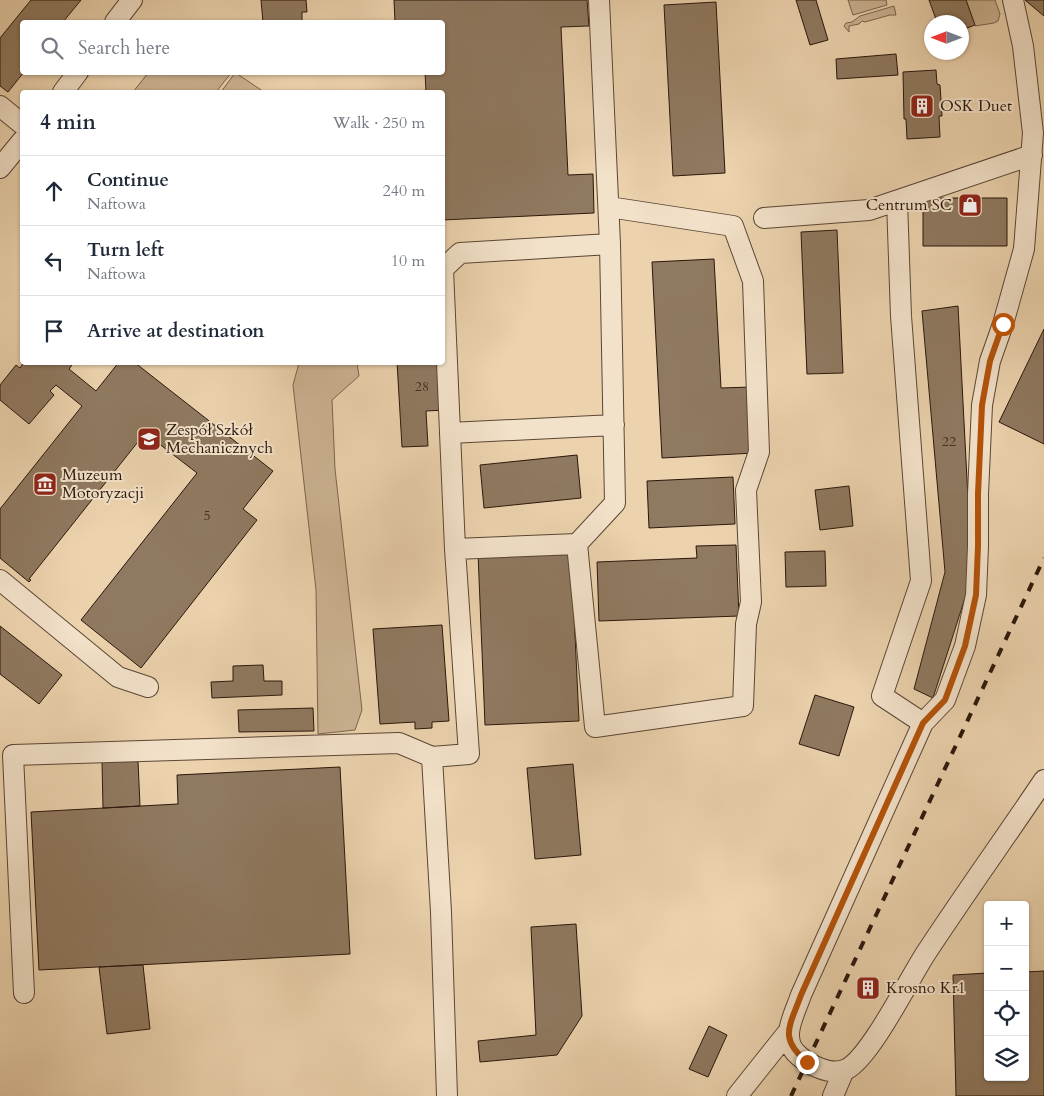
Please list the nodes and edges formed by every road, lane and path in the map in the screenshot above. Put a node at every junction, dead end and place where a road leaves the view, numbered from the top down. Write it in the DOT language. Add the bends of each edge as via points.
graph roads {
  1 [pos="132,0"];
  2 [pos="599,0"];
  3 [pos="1013,0"];
  4 [pos="117,20"];
  5 [pos="76,75"];
  6 [pos="64,90"];
  7 [pos="0,106"];
  8 [pos="20,122"];
  9 [pos="20,143"];
  10 [pos="1032,155"];
  11 [pos="0,168"];
  12 [pos="898,201"];
  13 [pos="609,207"];
  14 [pos="764,218"];
  15 [pos="610,244"];
  16 [pos="445,267"];
  17 [pos="445,316"];
  18 [pos="614,426"];
  19 [pos="450,433"];
  20 [pos="577,544"];
  21 [pos="455,549"];
  22 [pos="0,580"];
  23 [pos="148,687"];
  24 [pos="923,723"];
  25 [pos="432,757"];
  26 [pos="1044,780"];
  27 [pos="24,993"];
  28 [pos="788,1032"];
  29 [pos="844,1070"];
  30 [pos="447,1096"];
  31 [pos="737,1096"];
  32 [pos="832,1096"];
  1 -- 4 [label="street"];
  2 -- 13 [label="street"];
  3 -- 10 [label="street" via="1026,73 1033,133"];
  5 -- 6 [label="street"];
  7 -- 8 [label="street"];
  9 -- 11 [label="street"];
  10 -- 12 [label="street"];
  10 -- 24 [label="street" via="1024,249 990,361 982,405 976,595 965,646 945,700"];
  12 -- 14 [label="street" via="868,210"];
  12 -- 24 [label="street" via="901,316 921,581 882,696"];
  13 -- 15 [label="street"];
  13 -- 20 [label="street" via="733,226 753,281 759,452 746,490 751,602 746,624 743,706 595,727"];
  15 -- 16 [label="street" via="460,254"];
  15 -- 18 [label="street"];
  17 -- 19 [label="street"];
  18 -- 19 [label="street"];
  18 -- 20 [label="street" via="615,503"];
  19 -- 21 [label="street"];
  20 -- 21 [label="street"];
  21 -- 25 [label="street" via="469,754"];
  22 -- 23 [label="street" via="118,677"];
  24 -- 28 [label="street" via="801,995"];
  25 -- 27 [label="street" via="399,743 13,755"];
  25 -- 30 [label="street"];
  26 -- 29 [label="street" via="925,954 872,1042 858,1060"];
  28 -- 29 [label="street" via="795,1052 807,1062 826,1070"];
  28 -- 31 [label="street"];
  29 -- 32 [label="street"];
}
